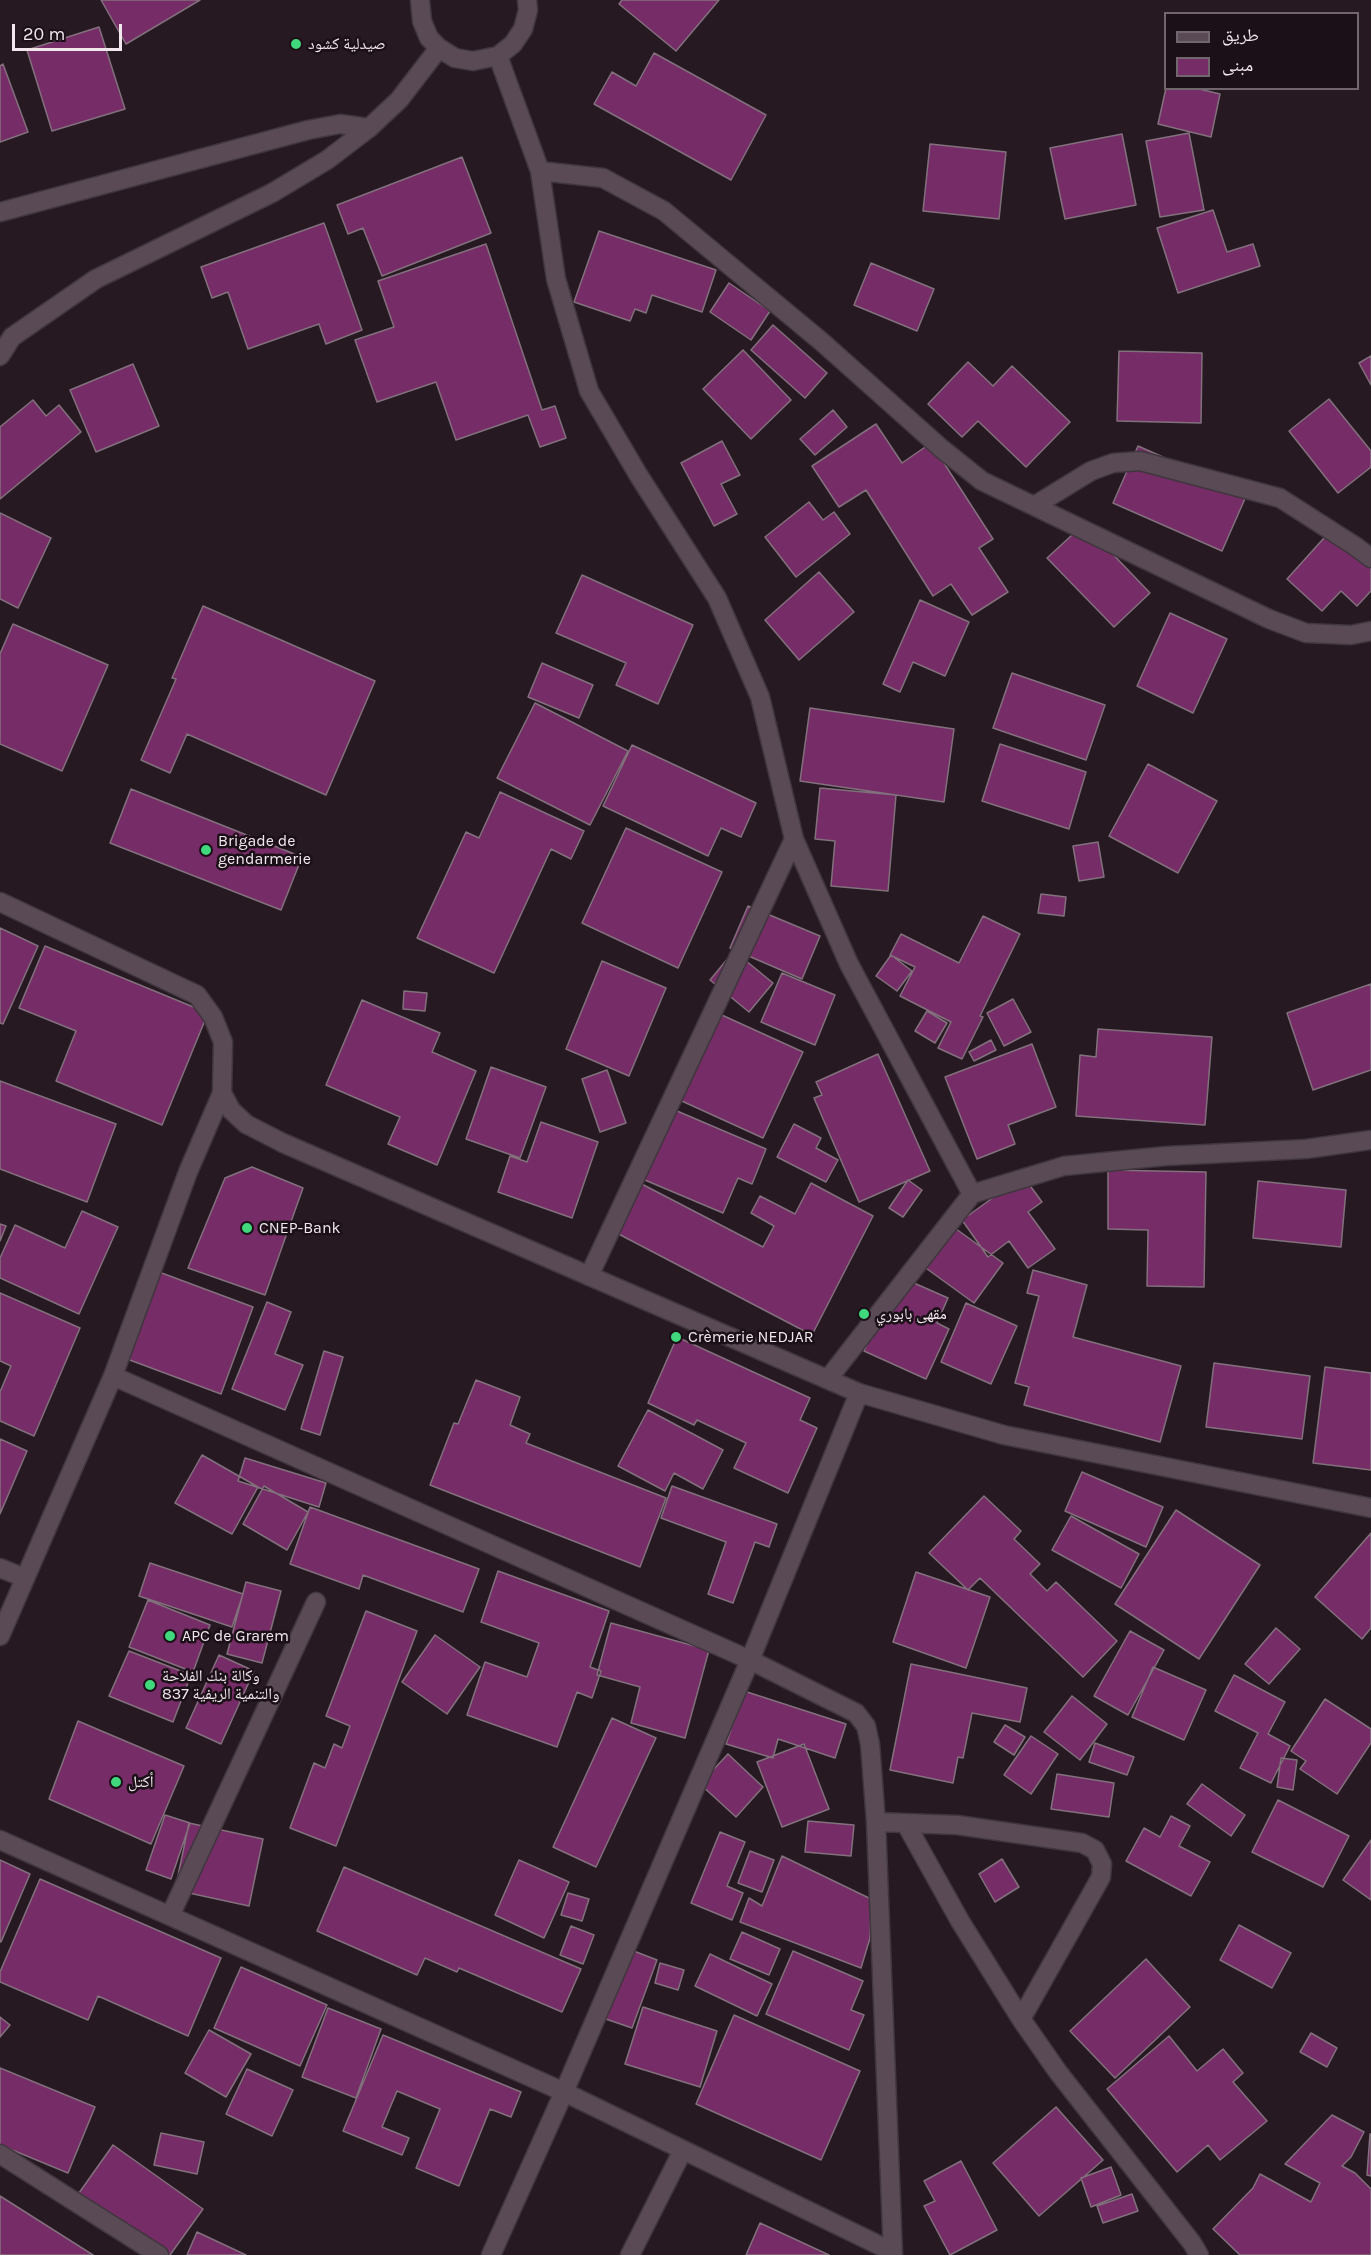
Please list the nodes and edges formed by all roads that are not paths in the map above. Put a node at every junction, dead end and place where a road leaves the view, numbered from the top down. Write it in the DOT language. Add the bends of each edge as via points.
graph roads {
  1 [pos="420,0"];
  2 [pos="527,0"];
  3 [pos="439,48"];
  4 [pos="498,56"];
  5 [pos="369,128"];
  6 [pos="540,171"];
  7 [pos="0,212"];
  8 [pos="6,335"];
  9 [pos="0,356"];
  10 [pos="1034,506"];
  11 [pos="1371,558"];
  12 [pos="1371,631"];
  13 [pos="794,839"];
  14 [pos="0,902"];
  15 [pos="222,1093"];
  16 [pos="1371,1140"];
  17 [pos="972,1194"];
  18 [pos="589,1276"];
  19 [pos="113,1376"];
  20 [pos="828,1379"];
  21 [pos="859,1393"];
  22 [pos="1371,1508"];
  23 [pos="0,1568"];
  24 [pos="25,1578"];
  25 [pos="316,1602"];
  26 [pos="0,1636"];
  27 [pos="750,1660"];
  28 [pos="876,1822"];
  29 [pos="906,1824"];
  30 [pos="0,1840"];
  31 [pos="170,1916"];
  32 [pos="1021,2019"];
  33 [pos="564,2092"];
  34 [pos="683,2150"];
  35 [pos="0,2154"];
  36 [pos="134,2248"];
  37 [pos="893,2254"];
  38 [pos="159,2255"];
  39 [pos="491,2255"];
  40 [pos="630,2255"];
  41 [pos="1199,2255"];
  1 -- 3 [label="street" via="422,21 429,38"];
  2 -- 4 [label="street" via="523,29"];
  3 -- 4 [label="street" via="455,58 473,61"];
  3 -- 5 [label="street" via="399,100"];
  4 -- 6 [label="street"];
  5 -- 7 [label="street" via="340,124 308,129"];
  5 -- 8 [label="street" via="327,160 272,193 96,279"];
  6 -- 10 [label="street" via="603,178 664,211 982,481"];
  6 -- 13 [label="street" via="556,279 589,391 717,598 760,697"];
  8 -- 9 [label="street"];
  10 -- 11 [label="street" via="1091,471 1113,463 1140,461 1280,498"];
  10 -- 12 [label="street" via="1306,633 1351,635"];
  13 -- 17 [label="street" via="849,964"];
  13 -- 18 [label="street"];
  14 -- 15 [label="street" via="197,995 213,1017 223,1042"];
  15 -- 18 [label="street" via="231,1110 246,1124 283,1143"];
  15 -- 19 [label="street" via="188,1172"];
  16 -- 17 [label="street" via="1306,1149 1064,1166"];
  17 -- 20 [label="street"];
  18 -- 20 [label="street"];
  19 -- 24 [label="street"];
  19 -- 27 [label="street"];
  20 -- 21 [label="street"];
  21 -- 22 [label="street" via="1004,1435"];
  21 -- 27 [label="street"];
  23 -- 24 [label="street"];
  24 -- 26 [label="street"];
  25 -- 31 [label="street"];
  27 -- 28 [label="street" via="856,1713 866,1726 870,1744"];
  27 -- 33 [label="street"];
  28 -- 29 [label="street"];
  28 -- 37 [label="street"];
  29 -- 32 [label="street"];
  29 -- 32 [label="street" via="980,1828 1082,1843 1095,1850 1102,1864 1101,1877"];
  30 -- 31 [label="street"];
  31 -- 33 [label="street"];
  32 -- 41 [label="street"];
  33 -- 34 [label="street"];
  33 -- 39 [label="street"];
  34 -- 37 [label="street"];
  34 -- 40 [label="street"];
  35 -- 36 [label="street"];
  36 -- 38 [label="street"];
}
